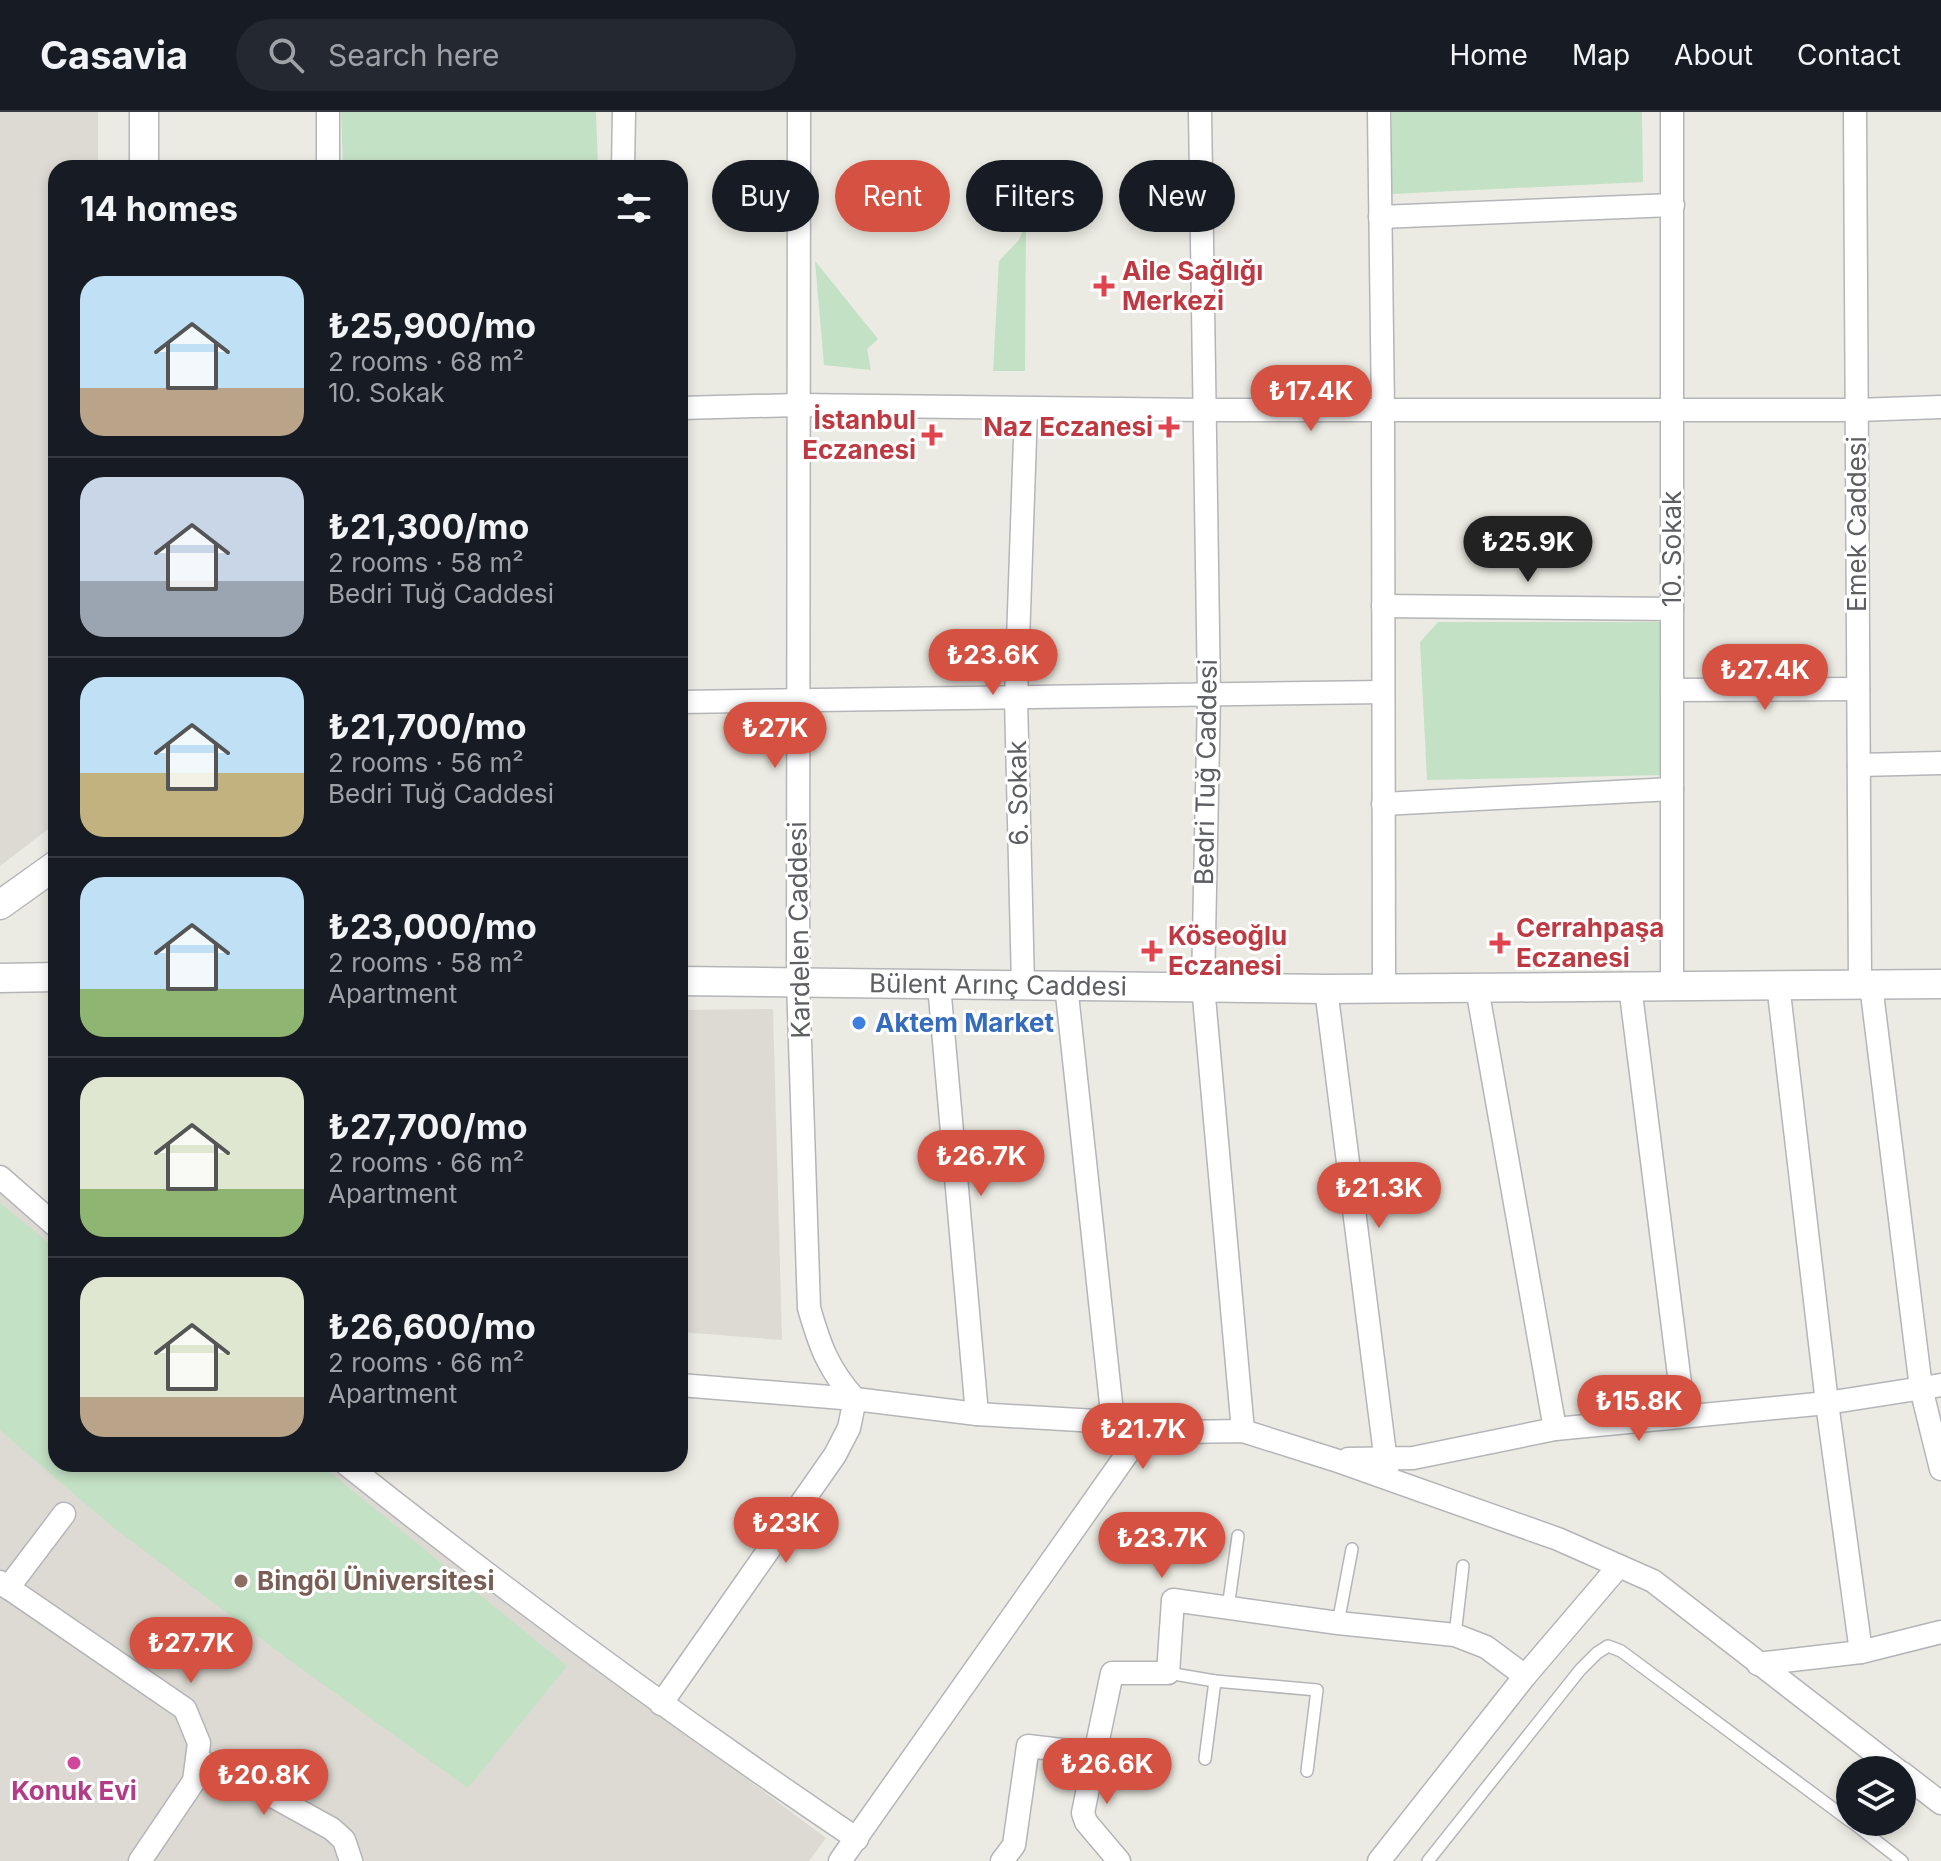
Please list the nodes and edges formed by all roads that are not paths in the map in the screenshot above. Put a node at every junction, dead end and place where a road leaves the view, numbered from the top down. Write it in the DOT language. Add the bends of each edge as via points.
graph roads {
  1 [pos="144,112"];
  2 [pos="328,112"];
  3 [pos="624,112"];
  4 [pos="799,112"];
  5 [pos="1200,112"];
  6 [pos="1379,112"];
  7 [pos="1672,112"];
  8 [pos="1855,112"];
  9 [pos="144,160"];
  10 [pos="328,160"];
  11 [pos="623,160"];
  12 [pos="1673,205"];
  13 [pos="1380,217"];
  14 [pos="798,405"];
  15 [pos="1941,407"];
  16 [pos="688,408"];
  17 [pos="1026,409"];
  18 [pos="1203,410"];
  19 [pos="1383,410"];
  20 [pos="1672,410"];
  21 [pos="1857,410"];
  22 [pos="1383,606"];
  23 [pos="1672,609"];
  24 [pos="1858,689"];
  25 [pos="1672,690"];
  26 [pos="1383,692"];
  27 [pos="1209,695"];
  28 [pos="1016,699"];
  29 [pos="688,702"];
  30 [pos="797,702"];
  31 [pos="1941,763"];
  32 [pos="1859,765"];
  33 [pos="1672,789"];
  34 [pos="1383,804"];
  35 [pos="48,871"];
  36 [pos="0,905"];
  37 [pos="48,977"];
  38 [pos="0,978"];
  39 [pos="688,981"];
  40 [pos="798,982"];
  41 [pos="1778,984"];
  42 [pos="1865,984"];
  43 [pos="1941,984"];
  44 [pos="939,985"];
  45 [pos="1023,985"];
  46 [pos="1066,985"];
  47 [pos="1203,986"];
  48 [pos="1630,986"];
  49 [pos="1672,986"];
  50 [pos="1384,988"];
  51 [pos="1477,988"];
  52 [pos="1326,989"];
  53 [pos="0,1177"];
  54 [pos="48,1219"];
  55 [pos="688,1386"];
  56 [pos="1931,1386"];
  57 [pos="855,1399"];
  58 [pos="1827,1403"];
  59 [pos="977,1414"];
  60 [pos="1684,1415"];
  61 [pos="1113,1422"];
  62 [pos="1555,1429"];
  63 [pos="1243,1431"];
  64 [pos="1387,1468"];
  65 [pos="1941,1469"];
  66 [pos="356,1472"];
  67 [pos="64,1514"];
  68 [pos="1238,1536"];
  69 [pos="1352,1549"];
  70 [pos="1463,1566"];
  71 [pos="1619,1566"];
  72 [pos="4,1585"];
  73 [pos="1228,1608"];
  74 [pos="1338,1623"];
  75 [pos="1941,1632"];
  76 [pos="1455,1635"];
  77 [pos="1861,1652"];
  78 [pos="1758,1664"];
  79 [pos="1168,1673"];
  80 [pos="1525,1676"];
  81 [pos="1215,1681"];
  82 [pos="661,1704"];
  83 [pos="1095,1754"];
  84 [pos="1879,1756"];
  85 [pos="1205,1759"];
  86 [pos="197,1761"];
  87 [pos="1307,1771"];
  88 [pos="1916,1784"];
  89 [pos="1941,1803"];
  90 [pos="1836,1810"];
  91 [pos="1870,1836"];
  92 [pos="857,1839"];
  93 [pos="140,1861"];
  94 [pos="351,1861"];
  95 [pos="840,1861"];
  96 [pos="1002,1861"];
  97 [pos="1119,1861"];
  98 [pos="1379,1861"];
  99 [pos="1428,1861"];
  100 [pos="1902,1861"];
  1 -- 9 [label="street"];
  2 -- 10 [label="street"];
  3 -- 11 [label="street"];
  4 -- 14 [label="street, Kardelen Caddesi"];
  5 -- 18 [label="street, Bedri Tuğ Caddesi"];
  6 -- 13 [label="street"];
  7 -- 12 [label="street, 10. Sokak"];
  8 -- 21 [label="street, Emek Caddesi"];
  12 -- 13 [label="street"];
  12 -- 20 [label="street, 10. Sokak"];
  13 -- 19 [label="street"];
  14 -- 16 [label="street"];
  14 -- 17 [label="street"];
  14 -- 30 [label="street, Kardelen Caddesi"];
  15 -- 21 [label="street"];
  17 -- 18 [label="street"];
  17 -- 28 [label="street, 6. Sokak"];
  18 -- 19 [label="street"];
  18 -- 27 [label="street, Bedri Tuğ Caddesi"];
  19 -- 20 [label="street"];
  19 -- 22 [label="street"];
  20 -- 21 [label="street"];
  20 -- 23 [label="street, 10. Sokak"];
  21 -- 24 [label="street, Emek Caddesi"];
  22 -- 23 [label="street"];
  22 -- 26 [label="street"];
  23 -- 25 [label="street, 10. Sokak"];
  24 -- 25 [label="street"];
  24 -- 32 [label="street, Emek Caddesi"];
  25 -- 33 [label="street, 10. Sokak"];
  26 -- 27 [label="street"];
  26 -- 34 [label="street"];
  27 -- 28 [label="street"];
  27 -- 47 [label="street, Bedri Tuğ Caddesi"];
  28 -- 30 [label="street"];
  28 -- 45 [label="street, 6. Sokak"];
  29 -- 30 [label="street"];
  30 -- 40 [label="street, Kardelen Caddesi"];
  31 -- 32 [label="street"];
  32 -- 42 [label="street, Emek Caddesi"];
  33 -- 34 [label="street"];
  33 -- 49 [label="street, 10. Sokak"];
  34 -- 50 [label="street"];
  35 -- 36 [label="street"];
  37 -- 38 [label="street"];
  39 -- 40 [label="street, Bülent Arınç Caddesi"];
  40 -- 44 [label="street, Bülent Arınç Caddesi"];
  40 -- 57 [label="street, Kardelen Caddesi" via="809,1308 823,1354"];
  41 -- 42 [label="street, Bülent Arınç Caddesi"];
  41 -- 49 [label="street, Bülent Arınç Caddesi"];
  41 -- 58 [label="street"];
  42 -- 43 [label="street, Bülent Arınç Caddesi"];
  42 -- 56 [label="street, Emek Caddesi"];
  44 -- 45 [label="street, Bülent Arınç Caddesi"];
  44 -- 59 [label="street"];
  45 -- 46 [label="street, Bülent Arınç Caddesi"];
  46 -- 47 [label="street, Bülent Arınç Caddesi"];
  46 -- 61 [label="street"];
  47 -- 52 [label="street, Bülent Arınç Caddesi"];
  47 -- 63 [label="street, Bedri Tuğ Caddesi"];
  48 -- 49 [label="street, Bülent Arınç Caddesi"];
  48 -- 51 [label="street, Bülent Arınç Caddesi"];
  48 -- 60 [label="street"];
  50 -- 51 [label="street, Bülent Arınç Caddesi"];
  50 -- 52 [label="street, Bülent Arınç Caddesi"];
  51 -- 62 [label="street"];
  52 -- 64 [label="street"];
  53 -- 54 [label="street"];
  55 -- 57 [label="street"];
  56 -- 58 [label="street"];
  56 -- 65 [label="street, Emek Caddesi"];
  57 -- 59 [label="street"];
  57 -- 82 [label="street" via="849,1428 835,1455"];
  58 -- 60 [label="street"];
  58 -- 77 [label="street"];
  59 -- 61 [label="street"];
  60 -- 62 [label="street"];
  61 -- 63 [label="street" via="1180,1432"];
  61 -- 92 [label="street" via="1127,1454"];
  62 -- 64 [label="street"];
  63 -- 64 [label="street" via="1335,1460"];
  64 -- 71 [label="street"];
  66 -- 82 [label="street"];
  67 -- 72 [label="street"];
  68 -- 73 [label="lane"];
  69 -- 74 [label="lane"];
  70 -- 76 [label="lane"];
  71 -- 78 [label="street" via="1653,1581"];
  71 -- 80 [label="street"];
  72 -- 86 [label="street" via="185,1709 199,1743"];
  73 -- 74 [label="street"];
  73 -- 79 [label="street" via="1173,1600"];
  74 -- 76 [label="street"];
  75 -- 77 [label="street"];
  76 -- 80 [label="street" via="1486,1647"];
  77 -- 78 [label="street"];
  78 -- 84 [label="street"];
  79 -- 81 [label="lane"];
  79 -- 83 [label="street" via="1112,1673"];
  80 -- 98 [label="street"];
  81 -- 85 [label="lane"];
  81 -- 87 [label="lane" via="1317,1690"];
  82 -- 92 [label="street"];
  83 -- 96 [label="street" via="1028,1746 1014,1845"];
  83 -- 97 [label="street" via="1083,1813"];
  86 -- 93 [label="street" via="194,1781"];
  86 -- 94 [label="street" via="226,1770 332,1829 344,1840"];
  88 -- 89 [label="street"];
  90 -- 99 [label="lane" via="1608,1646 1580,1670"];
  91 -- 100 [label="lane"];
  92 -- 95 [label="street"];
}
